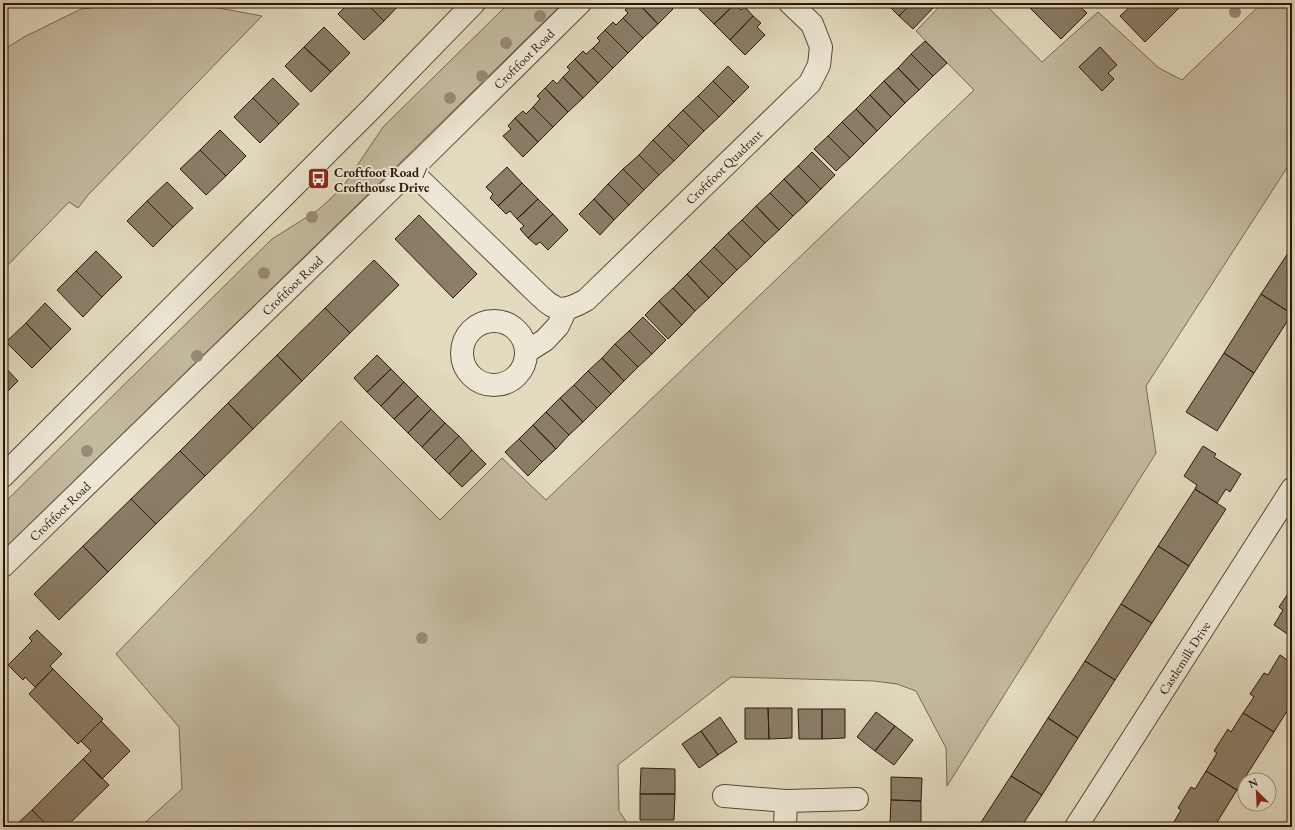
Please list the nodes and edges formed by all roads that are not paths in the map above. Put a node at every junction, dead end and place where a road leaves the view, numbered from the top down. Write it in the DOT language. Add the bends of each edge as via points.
graph roads {
  1 [pos="474,3"];
  2 [pos="580,3"];
  3 [pos="790,3"];
  4 [pos="411,170"];
  5 [pos="566,309"];
  6 [pos="526,352"];
  7 [pos="3,476"];
  8 [pos="1292,489"];
  9 [pos="3,566"];
  10 [pos="724,796"];
  11 [pos="857,799"];
  12 [pos="786,801"];
  13 [pos="785,827"];
  14 [pos="1076,827"];
  1 -- 7 [label="street"];
  2 -- 4 [label="street, Croftfoot Road"];
  3 -- 5 [label="street, Croftfoot Quadrant" via="812,24 821,47 819,66 810,83 586,300"];
  4 -- 5 [label="street" via="540,296 554,307"];
  4 -- 9 [label="street, Croftfoot Road"];
  5 -- 6 [label="street" via="558,326 545,340"];
  8 -- 14 [label="street, Castlemilk Drive"];
  10 -- 12 [label="street"];
  11 -- 12 [label="street"];
  12 -- 13 [label="street"];
}
